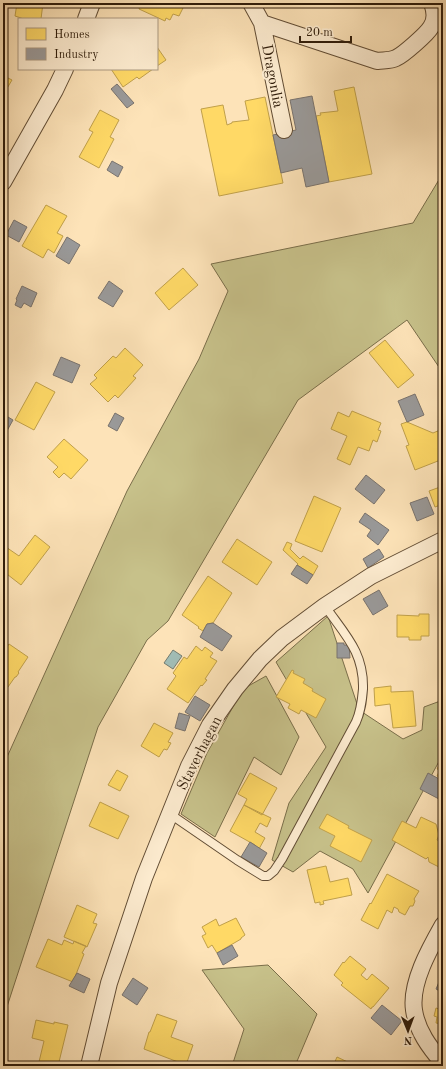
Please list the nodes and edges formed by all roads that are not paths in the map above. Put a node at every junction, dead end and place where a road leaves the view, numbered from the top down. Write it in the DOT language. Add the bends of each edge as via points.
graph roads {
  1 [pos="92,3"];
  2 [pos="251,3"];
  3 [pos="432,3"];
  4 [pos="86,18"];
  5 [pos="262,23"];
  6 [pos="65,70"];
  7 [pos="284,130"];
  8 [pos="3,182"];
  9 [pos="443,540"];
  10 [pos="325,606"];
  11 [pos="170,814"];
  12 [pos="443,925"];
  13 [pos="443,1063"];
  14 [pos="89,1066"];
  1 -- 4 [label="street"];
  2 -- 5 [label="street, Dragonlia"];
  3 -- 5 [label="street, Dragonlia" via="435,18 431,27 403,54 388,60 377,61"];
  5 -- 7 [label="street, Dragonlia"];
  6 -- 8 [label="street"];
  9 -- 10 [label="street, Staverhagan" via="371,576"];
  10 -- 11 [label="street, Staverhagan" via="282,638 235,688 210,725 189,766"];
  10 -- 11 [label="lane" via="352,644 359,659 363,679 362,705 356,722 274,871 268,876 263,876"];
  11 -- 14 [label="street, Staverhagan" via="144,878 110,983"];
  12 -- 13 [label="street" via="427,954 417,981 413,1009 425,1040"];
}
